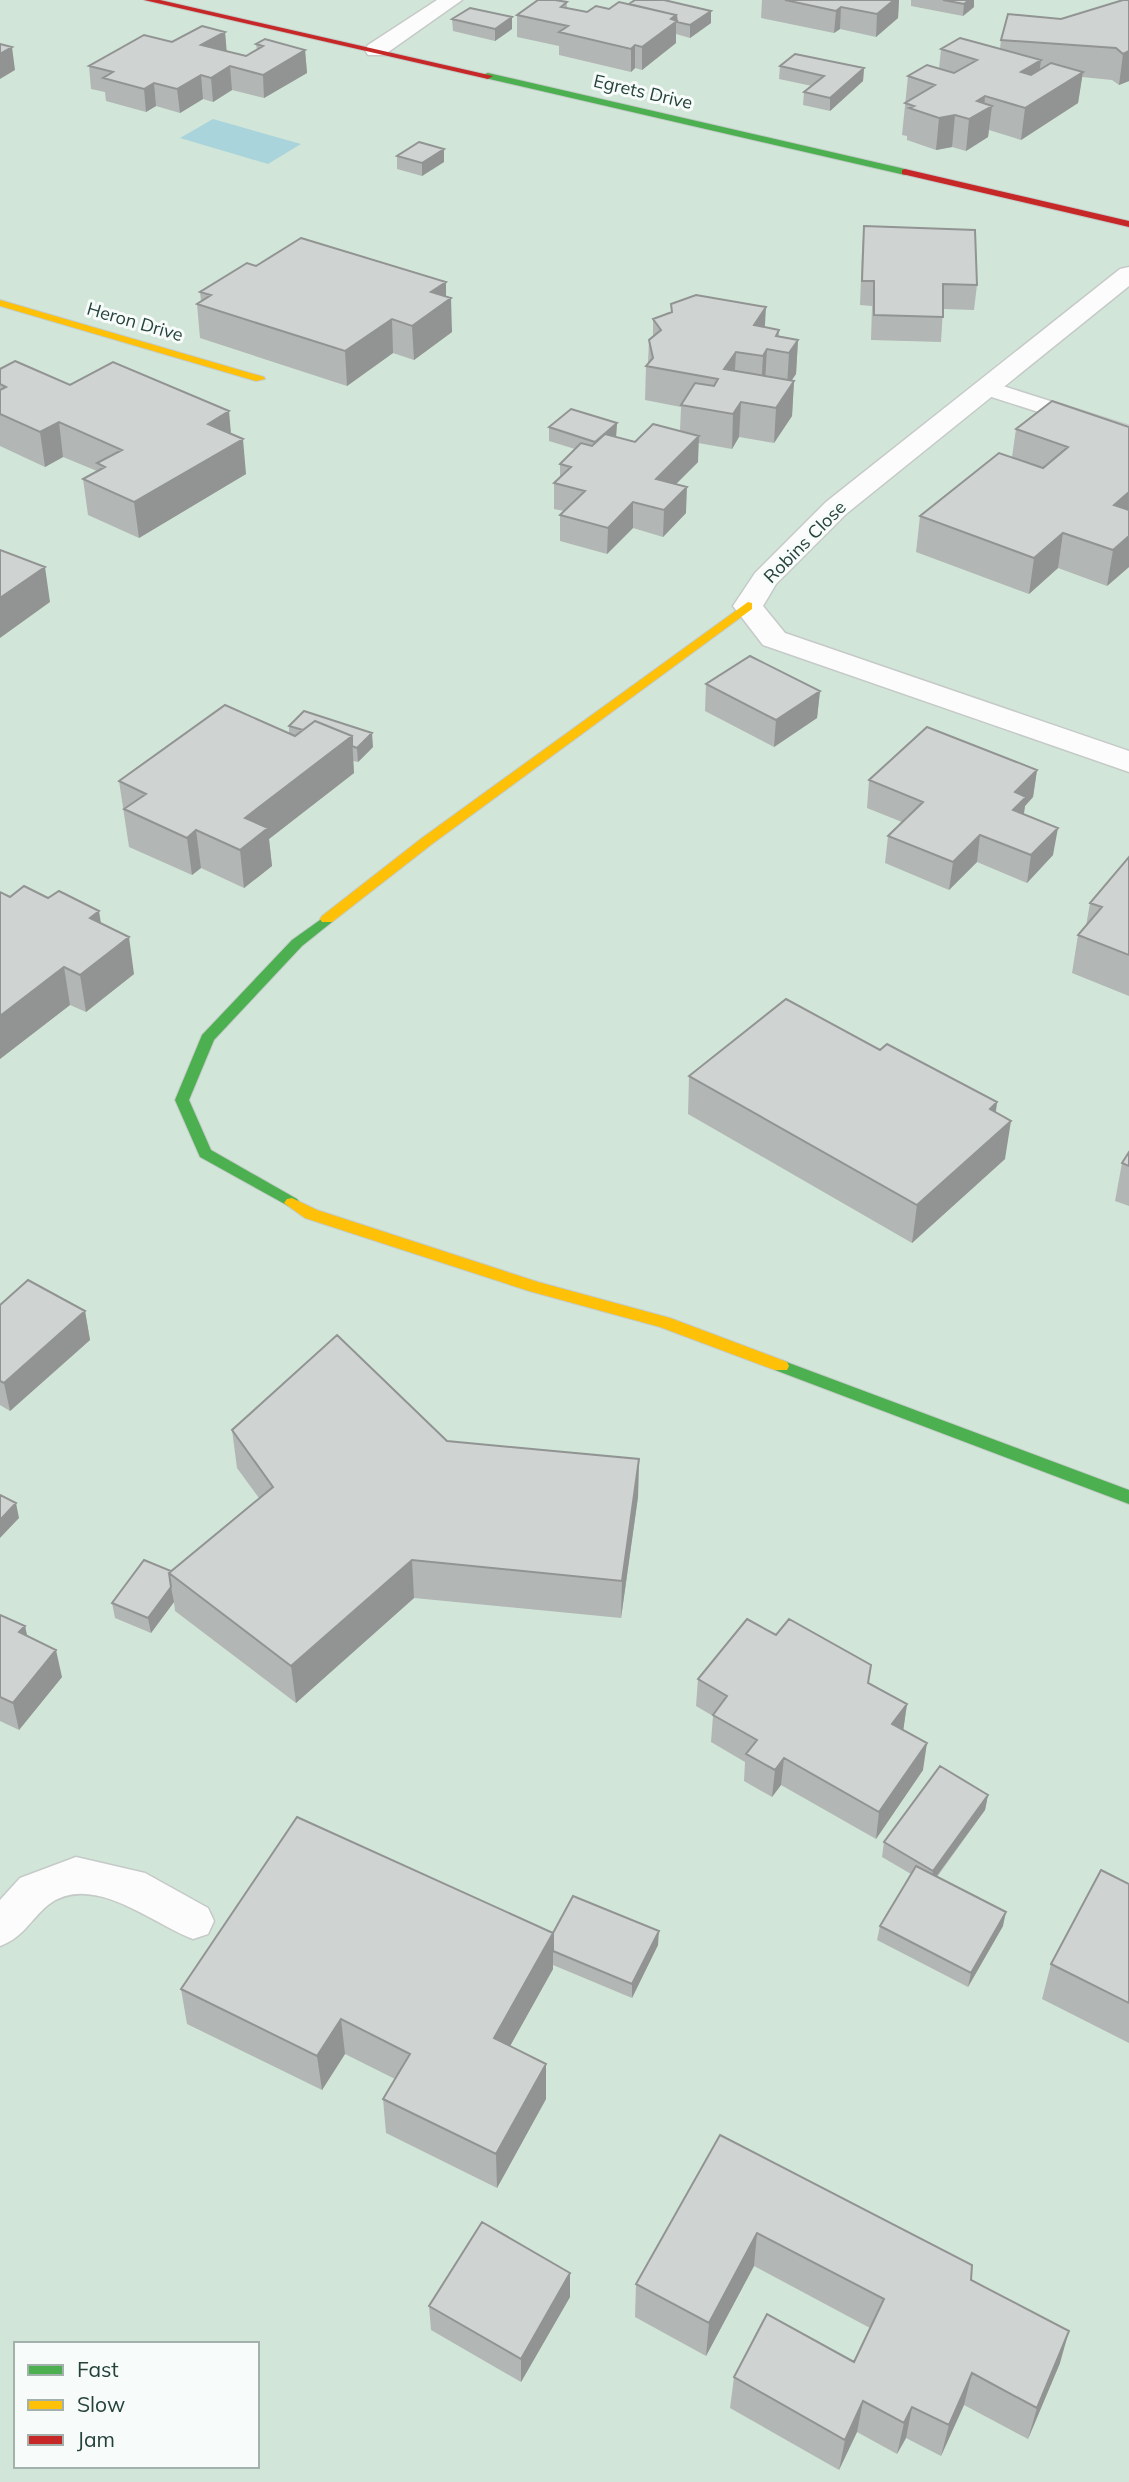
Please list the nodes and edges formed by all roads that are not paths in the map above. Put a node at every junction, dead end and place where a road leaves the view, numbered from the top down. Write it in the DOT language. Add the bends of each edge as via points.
graph roads {
  1 [pos="148,0"];
  2 [pos="451,0"];
  3 [pos="376,50"];
  4 [pos="1129,224"];
  5 [pos="1129,274"];
  6 [pos="0,303"];
  7 [pos="260,379"];
  8 [pos="987,388"];
  9 [pos="1129,434"];
  10 [pos="748,606"];
  11 [pos="1129,762"];
  12 [pos="1129,1497"];
  13 [pos="193,1921"];
  14 [pos="0,1928"];
  1 -- 3 [label="street, Egrets Drive"];
  2 -- 3 [label="street"];
  3 -- 4 [label="street, Egrets Drive"];
  5 -- 8 [label="street, Robins Close"];
  6 -- 7 [label="street, Heron Drive"];
  8 -- 9 [label="lane"];
  8 -- 10 [label="street, Robins Close" via="836,508 765,579"];
  10 -- 11 [label="street" via="774,639"];
  10 -- 12 [label="street" via="297,943 207,1038 182,1100 205,1153 311,1214 535,1287 664,1322"];
  13 -- 14 [label="lane" via="130,1886 76,1875 35,1891"];
}
